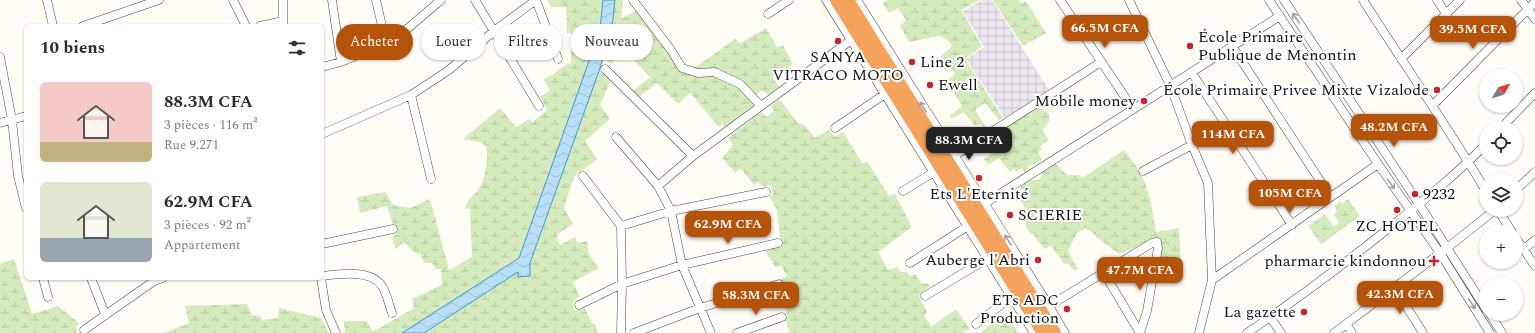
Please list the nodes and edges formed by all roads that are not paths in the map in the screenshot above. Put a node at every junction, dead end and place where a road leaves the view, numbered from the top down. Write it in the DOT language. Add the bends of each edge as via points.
graph roads {
  1 [pos="47,0"];
  2 [pos="159,0"];
  3 [pos="233,0"];
  4 [pos="283,0"];
  5 [pos="332,0"];
  6 [pos="376,0"];
  7 [pos="441,0"];
  8 [pos="475,0"];
  9 [pos="536,0"];
  10 [pos="633,0"];
  11 [pos="789,0"];
  12 [pos="826,0"];
  13 [pos="836,0"];
  14 [pos="848,0"];
  15 [pos="857,0"];
  16 [pos="1060,0"];
  17 [pos="1269,0"];
  18 [pos="1284,0"];
  19 [pos="1364,0"];
  20 [pos="1437,0"];
  21 [pos="1460,0"];
  22 [pos="1521,0"];
  23 [pos="1132,1"];
  24 [pos="1535,2"];
  25 [pos="1528,10"];
  26 [pos="768,14"];
  27 [pos="1447,15"];
  28 [pos="1280,16"];
  29 [pos="1535,19"];
  30 [pos="52,24"];
  31 [pos="89,24"];
  32 [pos="245,24"];
  33 [pos="283,24"];
  34 [pos="381,24"];
  35 [pos="412,24"];
  36 [pos="503,24"];
  37 [pos="545,24"];
  38 [pos="494,31"];
  39 [pos="851,40"];
  40 [pos="1232,46"];
  41 [pos="0,57"];
  42 [pos="1401,59"];
  43 [pos="346,60"];
  44 [pos="511,60"];
  45 [pos="341,62"];
  46 [pos="1101,62"];
  47 [pos="324,66"];
  48 [pos="605,69"];
  49 [pos="1192,73"];
  50 [pos="1170,85"];
  51 [pos="1535,93"];
  52 [pos="886,94"];
  53 [pos="410,95"];
  54 [pos="1433,105"];
  55 [pos="539,106"];
  56 [pos="761,106"];
  57 [pos="1133,109"];
  58 [pos="24,117"];
  59 [pos="12,120"];
  60 [pos="1508,121"];
  61 [pos="0,123"];
  62 [pos="835,128"];
  63 [pos="324,133"];
  64 [pos="616,138"];
  65 [pos="1192,145"];
  66 [pos="1479,151"];
  67 [pos="693,156"];
  68 [pos="954,156"];
  69 [pos="1469,162"];
  70 [pos="1378,164"];
  71 [pos="1143,171"];
  72 [pos="934,172"];
  73 [pos="1535,172"];
  74 [pos="583,176"];
  75 [pos="431,179"];
  76 [pos="1479,179"];
  77 [pos="1523,183"];
  78 [pos="658,186"];
  79 [pos="24,190"];
  80 [pos="903,191"];
  81 [pos="766,192"];
  82 [pos="1330,196"];
  83 [pos="984,204"];
  84 [pos="1419,204"];
  85 [pos="671,211"];
  86 [pos="1410,211"];
  87 [pos="1487,217"];
  88 [pos="1292,225"];
  89 [pos="621,226"];
  90 [pos="968,226"];
  91 [pos="392,229"];
  92 [pos="1535,240"];
  93 [pos="778,243"];
  94 [pos="324,244"];
  95 [pos="1447,248"];
  96 [pos="1524,250"];
  97 [pos="1440,253"];
  98 [pos="987,259"];
  99 [pos="910,263"];
  100 [pos="682,265"];
  101 [pos="1535,266"];
  102 [pos="1104,273"];
  103 [pos="324,277"];
  104 [pos="44,280"];
  105 [pos="92,280"];
  106 [pos="153,280"];
  107 [pos="321,280"];
  108 [pos="1212,280"];
  109 [pos="622,284"];
  110 [pos="779,284"];
  111 [pos="1394,287"];
  112 [pos="925,296"];
  113 [pos="48,297"];
  114 [pos="1011,297"];
  115 [pos="1479,298"];
  116 [pos="579,305"];
  117 [pos="1049,306"];
  118 [pos="700,308"];
  119 [pos="392,313"];
  120 [pos="105,314"];
  121 [pos="1270,317"];
  122 [pos="782,318"];
  123 [pos="1494,321"];
  124 [pos="976,324"];
  125 [pos="1346,324"];
  126 [pos="84,330"];
  127 [pos="336,333"];
  128 [pos="621,333"];
  129 [pos="634,333"];
  130 [pos="711,333"];
  131 [pos="737,333"];
  132 [pos="1034,333"];
  133 [pos="1043,333"];
  134 [pos="1055,333"];
  135 [pos="1065,333"];
  136 [pos="1140,333"];
  137 [pos="1200,333"];
  138 [pos="1246,333"];
  139 [pos="1280,333"];
  140 [pos="1334,333"];
  141 [pos="1352,333"];
  142 [pos="1423,333"];
  143 [pos="1490,333"];
  144 [pos="1502,333"];
  1 -- 30 [label="street"];
  2 -- 31 [label="street"];
  3 -- 32 [label="street"];
  4 -- 33 [label="street"];
  5 -- 45 [label="street"];
  6 -- 34 [label="street"];
  7 -- 35 [label="street"];
  8 -- 38 [label="street"];
  9 -- 36 [label="street"];
  9 -- 37 [label="street"];
  10 -- 56 [label="street" via="682,68 698,73 714,72 740,84"];
  11 -- 26 [label="street"];
  12 -- 39 [label="street"];
  13 -- 133 [label="highway"];
  14 -- 134 [label="highway"];
  68 -- 15 [label="street, one-way"];
  16 -- 46 [label="street"];
  17 -- 28 [label="street"];
  84 -- 18 [label="street, one-way"];
  19 -- 42 [label="street"];
  20 -- 27 [label="street"];
  21 -- 27 [label="street"];
  22 -- 25 [label="street"];
  23 -- 50 [label="street"];
  24 -- 25 [label="street"];
  25 -- 29 [label="street"];
  25 -- 54 [label="street"];
  27 -- 42 [label="street"];
  28 -- 40 [label="street"];
  28 -- 70 [label="street"];
  38 -- 53 [label="street" via="449,70"];
  39 -- 52 [label="street"];
  39 -- 56 [label="street"];
  40 -- 49 [label="street"];
  40 -- 82 [label="street"];
  41 -- 59 [label="street"];
  42 -- 54 [label="street"];
  43 -- 45 [label="street"];
  44 -- 55 [label="street"];
  45 -- 47 [label="street"];
  46 -- 57 [label="street"];
  46 -- 68 [label="street"];
  48 -- 67 [label="street"];
  49 -- 50 [label="street"];
  49 -- 88 [label="street"];
  50 -- 57 [label="street"];
  50 -- 65 [label="street"];
  51 -- 60 [label="street"];
  52 -- 62 [label="street"];
  52 -- 72 [label="street"];
  53 -- 63 [label="street"];
  53 -- 75 [label="street"];
  54 -- 69 [label="street"];
  56 -- 67 [label="street"];
  57 -- 83 [label="street"];
  58 -- 59 [label="street"];
  59 -- 61 [label="street"];
  59 -- 79 [label="street" via="18,176"];
  64 -- 78 [label="street"];
  65 -- 71 [label="street"];
  65 -- 108 [label="street" via="1208,183"];
  66 -- 69 [label="street"];
  67 -- 78 [label="street"];
  68 -- 83 [label="street"];
  69 -- 76 [label="street"];
  69 -- 84 [label="street"];
  70 -- 82 [label="street"];
  70 -- 86 [label="street, one-way"];
  72 -- 80 [label="street"];
  72 -- 90 [label="street"];
  73 -- 77 [label="street"];
  74 -- 89 [label="street"];
  78 -- 85 [label="street"];
  81 -- 85 [label="street"];
  82 -- 88 [label="street"];
  117 -- 83 [label="street, one-way"];
  84 -- 86 [label="street"];
  84 -- 95 [label="street"];
  85 -- 89 [label="street"];
  85 -- 100 [label="street"];
  86 -- 97 [label="street"];
  86 -- 121 [label="street" via="1340,267"];
  87 -- 95 [label="street"];
  88 -- 108 [label="street"];
  89 -- 109 [label="street"];
  90 -- 98 [label="street"];
  90 -- 99 [label="street"];
  91 -- 94 [label="street"];
  92 -- 96 [label="street"];
  93 -- 100 [label="street"];
  95 -- 97 [label="street"];
  95 -- 115 [label="street"];
  96 -- 101 [label="street"];
  97 -- 111 [label="street"];
  97 -- 143 [label="street, one-way"];
  98 -- 112 [label="street"];
  98 -- 114 [label="street"];
  100 -- 109 [label="street"];
  100 -- 118 [label="street"];
  102 -- 117 [label="street"];
  102 -- 136 [label="street"];
  102 -- 136 [label="street" via="1157,242 1147,311"];
  103 -- 119 [label="street" via="358,274 377,281 383,288"];
  104 -- 113 [label="street"];
  105 -- 120 [label="street"];
  106 -- 120 [label="street"];
  107 -- 127 [label="street" via="326,310"];
  108 -- 137 [label="street"];
  109 -- 116 [label="street"];
  109 -- 128 [label="street"];
  110 -- 118 [label="street"];
  111 -- 125 [label="street"];
  111 -- 142 [label="street"];
  114 -- 124 [label="street"];
  114 -- 132 [label="street"];
  117 -- 135 [label="street"];
  118 -- 129 [label="street"];
  118 -- 130 [label="street"];
  120 -- 126 [label="street"];
  121 -- 138 [label="street"];
  121 -- 139 [label="street"];
  122 -- 131 [label="street"];
  123 -- 144 [label="street"];
  125 -- 140 [label="street"];
  125 -- 141 [label="street"];
}
